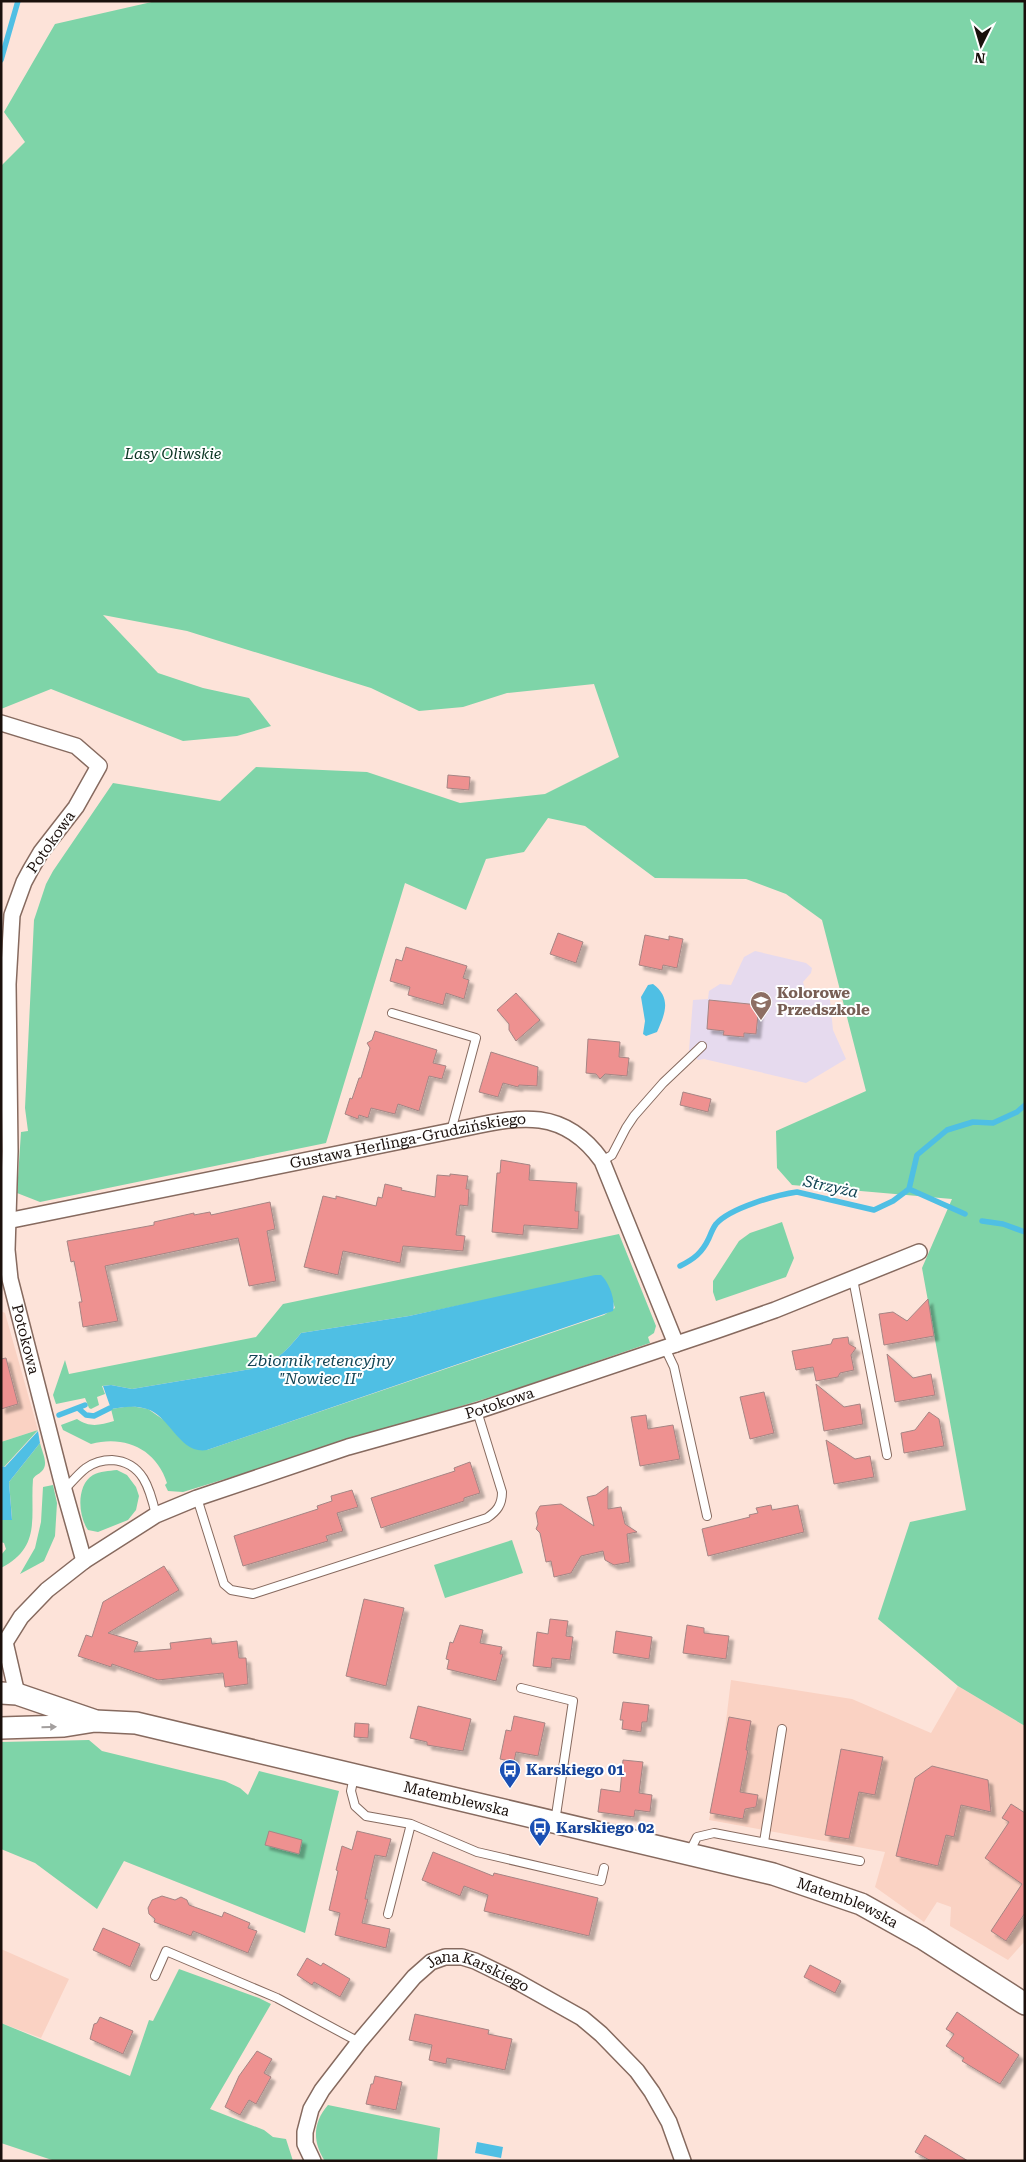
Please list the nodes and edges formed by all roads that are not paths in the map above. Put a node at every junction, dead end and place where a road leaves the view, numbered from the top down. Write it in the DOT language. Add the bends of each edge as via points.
graph roads {
  1 [pos="1,723"];
  2 [pos="392,1013"];
  3 [pos="702,1046"];
  4 [pos="451,1131"];
  5 [pos="602,1161"];
  6 [pos="7,1221"];
  7 [pos="919,1252"];
  8 [pos="854,1279"];
  9 [pos="6,1281"];
  10 [pos="671,1346"];
  11 [pos="477,1410"];
  12 [pos="887,1455"];
  13 [pos="64,1490"];
  14 [pos="198,1498"];
  15 [pos="156,1515"];
  16 [pos="707,1516"];
  17 [pos="84,1561"];
  18 [pos="3,1646"];
  19 [pos="521,1688"];
  20 [pos="9,1694"];
  21 [pos="96,1721"];
  22 [pos="1,1728"];
  23 [pos="782,1729"];
  24 [pos="354,1776"];
  25 [pos="411,1824"];
  26 [pos="554,1824"];
  27 [pos="764,1842"];
  28 [pos="688,1855"];
  29 [pos="860,1861"];
  30 [pos="604,1868"];
  31 [pos="388,1914"];
  32 [pos="155,1976"];
  33 [pos="1025,2004"];
  34 [pos="359,2042"];
  35 [pos="313,2161"];
  36 [pos="684,2161"];
  1 -- 6 [label="street, Potokowa" via="76,746 99,766 76,807 31,869 12,915 8,984 10,1151"];
  2 -- 4 [label="lane" via="476,1038"];
  3 -- 5 [label="lane" via="663,1083 626,1128 612,1155"];
  4 -- 5 [label="street, Gustawa Herlinga-Grudzińskiego" via="538,1118 573,1132"];
  4 -- 6 [label="street, Gustawa Herlinga-Grudzińskiego"];
  5 -- 10 [label="street, Gustawa Herlinga-Grudzińskiego"];
  6 -- 9 [label="street, Potokowa"];
  7 -- 8 [label="street, Potokowa"];
  8 -- 10 [label="street, Potokowa"];
  8 -- 12 [label="lane"];
  9 -- 13 [label="street, Potokowa"];
  10 -- 11 [label="street, Potokowa"];
  10 -- 16 [label="lane"];
  11 -- 14 [label="street, Potokowa" via="350,1447"];
  11 -- 14 [label="lane" via="502,1492 502,1501 494,1514 252,1594 231,1590 224,1584"];
  13 -- 15 [label="lane" via="96,1462 121,1461 141,1473"];
  13 -- 17 [label="street, Potokowa"];
  14 -- 15 [label="street, Potokowa"];
  15 -- 17 [label="street, Potokowa"];
  17 -- 18 [label="street, Potokowa" via="33,1604"];
  18 -- 20 [label="street"];
  19 -- 26 [label="lane" via="573,1701"];
  20 -- 21 [label="street, Matemblewska"];
  22 -- 21 [label="street, Matemblewska, one-way" via="64,1726"];
  21 -- 24 [label="street, Matemblewska" via="136,1723"];
  23 -- 27 [label="lane"];
  24 -- 25 [label="lane" via="351,1791 355,1806 366,1816"];
  24 -- 26 [label="street, Matemblewska"];
  25 -- 30 [label="lane" via="477,1852 601,1881"];
  25 -- 31 [label="lane"];
  26 -- 28 [label="street, Matemblewska"];
  27 -- 28 [label="lane" via="714,1833 697,1837"];
  27 -- 29 [label="lane"];
  28 -- 33 [label="street, Matemblewska" via="773,1874 861,1904 922,1938"];
  32 -- 34 [label="lane" via="166,1951 277,1998"];
  34 -- 35 [label="street, Jana Karskiego" via="310,2109 305,2144"];
  34 -- 36 [label="street, Jana Karskiego" via="430,1962 462,1957 475,1961 582,2018 614,2046 652,2092 669,2122"];
}
